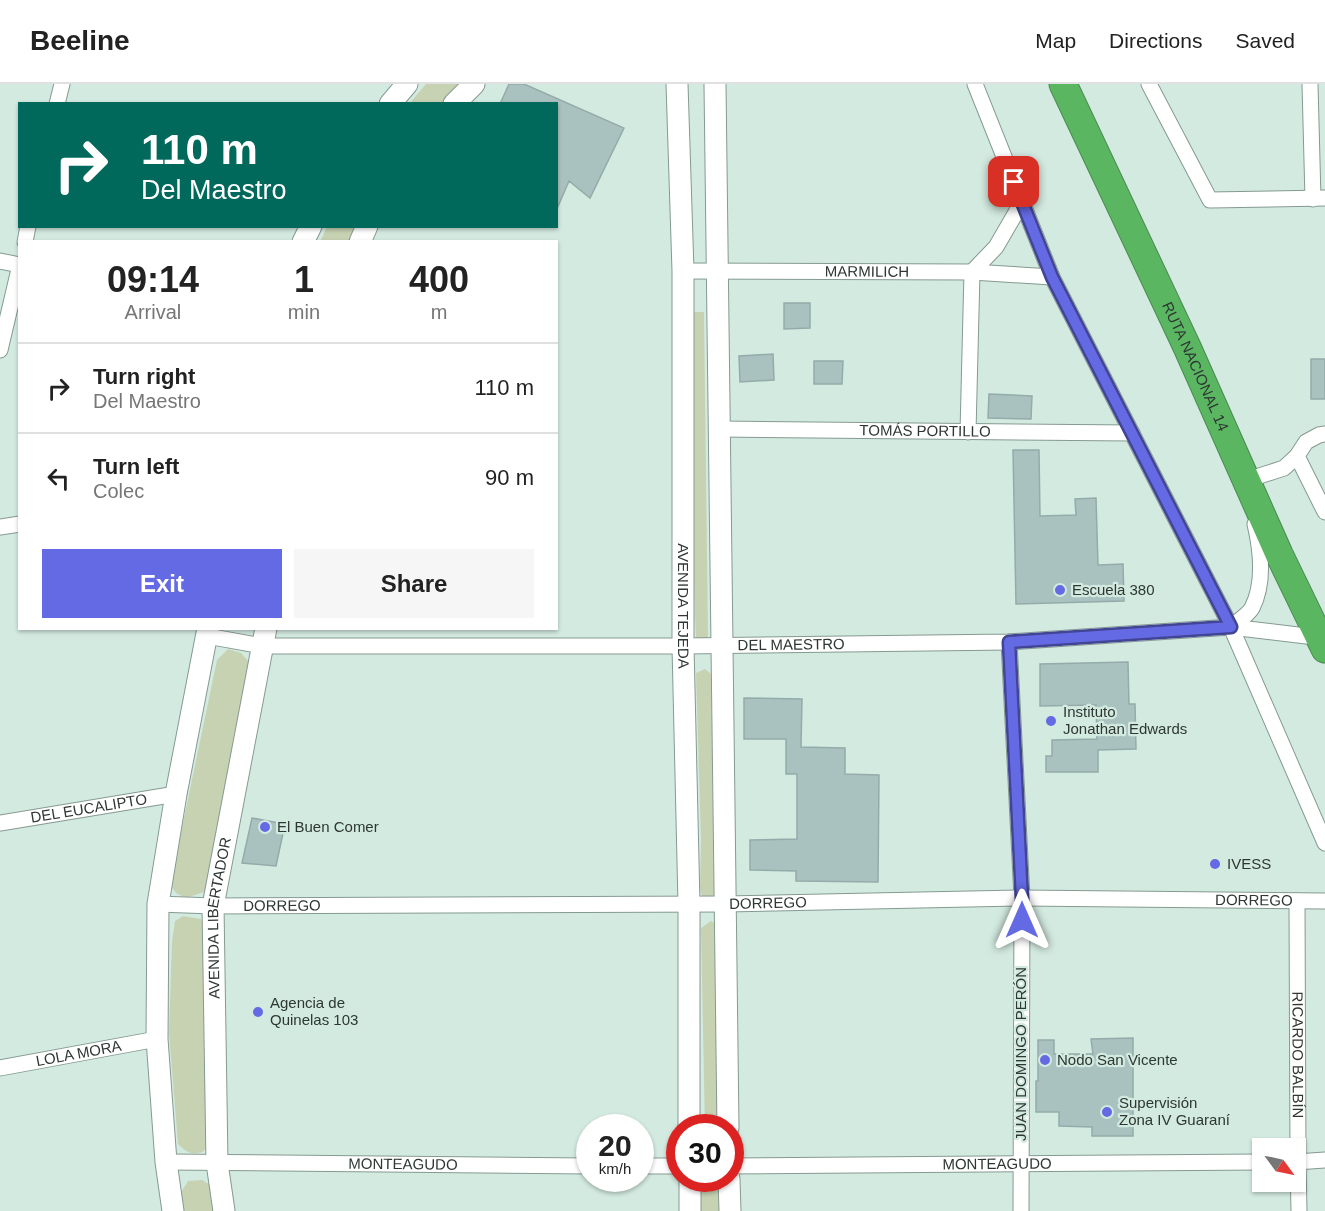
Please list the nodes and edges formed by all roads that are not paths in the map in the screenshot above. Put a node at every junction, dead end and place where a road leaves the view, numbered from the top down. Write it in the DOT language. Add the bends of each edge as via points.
graph roads {
  1 [pos="62,84"];
  2 [pos="407,84"];
  3 [pos="474,84"];
  4 [pos="677,84"];
  5 [pos="715,84"];
  6 [pos="975,84"];
  7 [pos="1063,84"];
  8 [pos="1149,84"];
  9 [pos="1310,84"];
  10 [pos="58,102"];
  11 [pos="392,102"];
  12 [pos="456,102"];
  13 [pos="1319,199"];
  14 [pos="1022,202"];
  15 [pos="0,261"];
  16 [pos="18,265"];
  17 [pos="18,269"];
  18 [pos="682,271"];
  19 [pos="717,272"];
  20 [pos="972,273"];
  21 [pos="1052,277"];
  22 [pos="0,350"];
  23 [pos="719,429"];
  24 [pos="968,432"];
  25 [pos="1132,433"];
  26 [pos="1325,434"];
  27 [pos="1296,456"];
  28 [pos="1248,482"];
  29 [pos="1325,512"];
  30 [pos="18,524"];
  31 [pos="0,527"];
  32 [pos="1231,627"];
  33 [pos="207,632"];
  34 [pos="264,637"];
  35 [pos="1323,641"];
  36 [pos="1009,642"];
  37 [pos="722,645"];
  38 [pos="683,646"];
  39 [pos="177,794"];
  40 [pos="0,823"];
  41 [pos="1325,843"];
  42 [pos="1022,898"];
  43 [pos="1297,901"];
  44 [pos="1325,901"];
  45 [pos="158,904"];
  46 [pos="688,904"];
  47 [pos="725,904"];
  48 [pos="213,906"];
  49 [pos="157,1039"];
  50 [pos="0,1068"];
  51 [pos="689,1114"];
  52 [pos="728,1114"];
  53 [pos="1297,1138"];
  54 [pos="1325,1160"];
  55 [pos="1306,1161"];
  56 [pos="166,1162"];
  57 [pos="1252,1162"];
  58 [pos="217,1163"];
  59 [pos="1021,1164"];
  60 [pos="576,1166"];
  61 [pos="744,1166"];
  62 [pos="690,1192"];
  63 [pos="729,1192"];
  64 [pos="1298,1192"];
  65 [pos="173,1211"];
  66 [pos="224,1211"];
  67 [pos="690,1211"];
  68 [pos="730,1211"];
  69 [pos="1021,1211"];
  70 [pos="1299,1211"];
  1 -- 10 [label="street"];
  2 -- 11 [label="main road"];
  3 -- 12 [label="main road"];
  4 -- 18 [label="main road, AVENIDA TEJEDA"];
  5 -- 19 [label="main road"];
  6 -- 14 [label="street"];
  7 -- 28 [label="highway, RUTA NACIONAL 14"];
  8 -- 13 [label="street" via="1210,200"];
  9 -- 13 [label="street"];
  14 -- 20 [label="street" via="996,247"];
  14 -- 21 [label="street"];
  15 -- 16 [label="street"];
  17 -- 22 [label="street"];
  18 -- 19 [label="street, MARMILICH"];
  18 -- 38 [label="main road, AVENIDA TEJEDA"];
  19 -- 20 [label="street, MARMILICH"];
  19 -- 23 [label="main road"];
  20 -- 21 [label="street, MARMILICH"];
  20 -- 24 [label="street"];
  21 -- 25 [label="street"];
  23 -- 24 [label="street, TOMÁS PORTILLO"];
  23 -- 37 [label="main road"];
  24 -- 25 [label="street, TOMÁS PORTILLO"];
  25 -- 32 [label="street"];
  26 -- 27 [label="street" via="1306,442"];
  27 -- 28 [label="street" via="1284,468"];
  27 -- 29 [label="street"];
  28 -- 32 [label="street" via="1260,549 1259,587 1251,609"];
  28 -- 35 [label="highway, RUTA NACIONAL 14"];
  30 -- 31 [label="street"];
  32 -- 35 [label="street, DEL MAESTRO"];
  32 -- 36 [label="street, DEL MAESTRO"];
  32 -- 41 [label="street"];
  33 -- 34 [label="street, DEL MAESTRO"];
  33 -- 39 [label="main road"];
  34 -- 38 [label="street, DEL MAESTRO"];
  34 -- 48 [label="main road, AVENIDA LIBERTADOR"];
  36 -- 37 [label="street, DEL MAESTRO"];
  36 -- 42 [label="street, JUAN DOMINGO PERÓN"];
  37 -- 38 [label="street, DEL MAESTRO"];
  37 -- 47 [label="main road"];
  38 -- 46 [label="main road, AVENIDA TEJEDA"];
  39 -- 40 [label="street, DEL EUCALIPTO"];
  39 -- 45 [label="main road"];
  42 -- 43 [label="street, DORREGO"];
  42 -- 47 [label="street, DORREGO"];
  42 -- 59 [label="street, JUAN DOMINGO PERÓN"];
  43 -- 44 [label="street, DORREGO"];
  43 -- 53 [label="street, RICARDO BALBÍN"];
  45 -- 48 [label="street, DORREGO"];
  45 -- 49 [label="main road"];
  46 -- 47 [label="street, DORREGO"];
  46 -- 48 [label="street, DORREGO"];
  46 -- 51 [label="main road, AVENIDA TEJEDA"];
  47 -- 52 [label="main road"];
  48 -- 58 [label="main road, AVENIDA LIBERTADOR"];
  49 -- 50 [label="street, LOLA MORA"];
  49 -- 56 [label="main road"];
  54 -- 55 [label="street"];
  56 -- 58 [label="street, MONTEAGUDO"];
  56 -- 65 [label="main road"];
  57 -- 59 [label="street, MONTEAGUDO"];
  58 -- 60 [label="street, MONTEAGUDO"];
  58 -- 66 [label="main road, AVENIDA LIBERTADOR"];
  59 -- 61 [label="street, MONTEAGUDO"];
  59 -- 69 [label="street, JUAN DOMINGO PERÓN"];
  62 -- 67 [label="main road"];
  63 -- 68 [label="main road"];
  64 -- 70 [label="street, RICARDO BALBÍN"];
}
